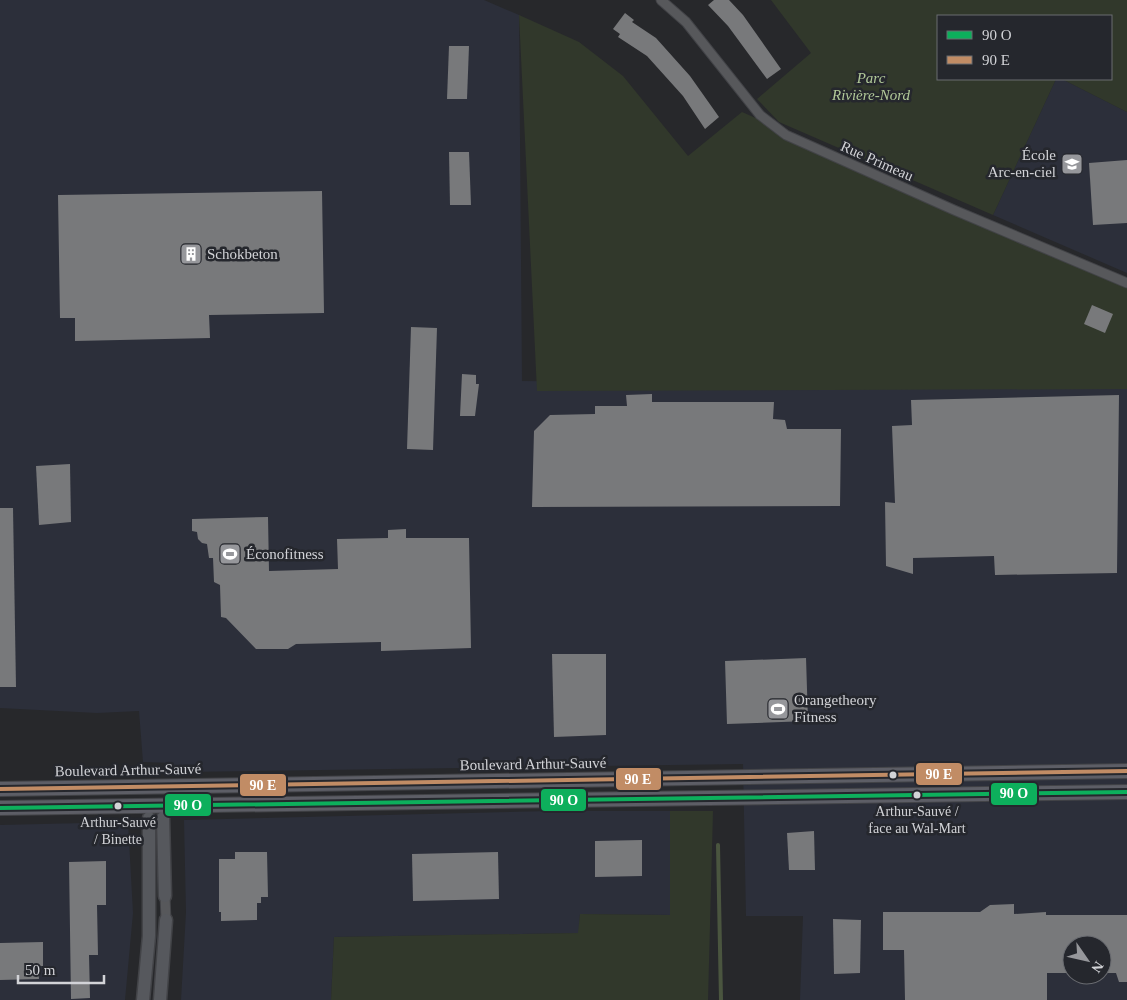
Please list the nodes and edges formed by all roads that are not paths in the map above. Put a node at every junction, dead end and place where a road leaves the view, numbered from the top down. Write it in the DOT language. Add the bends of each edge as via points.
graph roads {
  1 [pos="661,0"];
  2 [pos="1127,283"];
  3 [pos="1127,771"];
  4 [pos="154,786"];
  5 [pos="0,789"];
  6 [pos="1127,792"];
  7 [pos="0,808"];
  8 [pos="156,813"];
  9 [pos="165,896"];
  10 [pos="166,920"];
  11 [pos="143,1000"];
  12 [pos="160,1000"];
  1 -- 2 [label="street, Rue Primeau" via="698,36 760,115 786,135"];
  3 -- 4 [label="main road, Boulevard Arthur-Sauvé"];
  4 -- 5 [label="main road, Boulevard Arthur-Sauvé"];
  4 -- 8 [label="street"];
  6 -- 8 [label="main road"];
  7 -- 8 [label="main road"];
  8 -- 9 [label="street"];
  8 -- 11 [label="street"];
  9 -- 10 [label="street"];
  10 -- 12 [label="street"];
}
